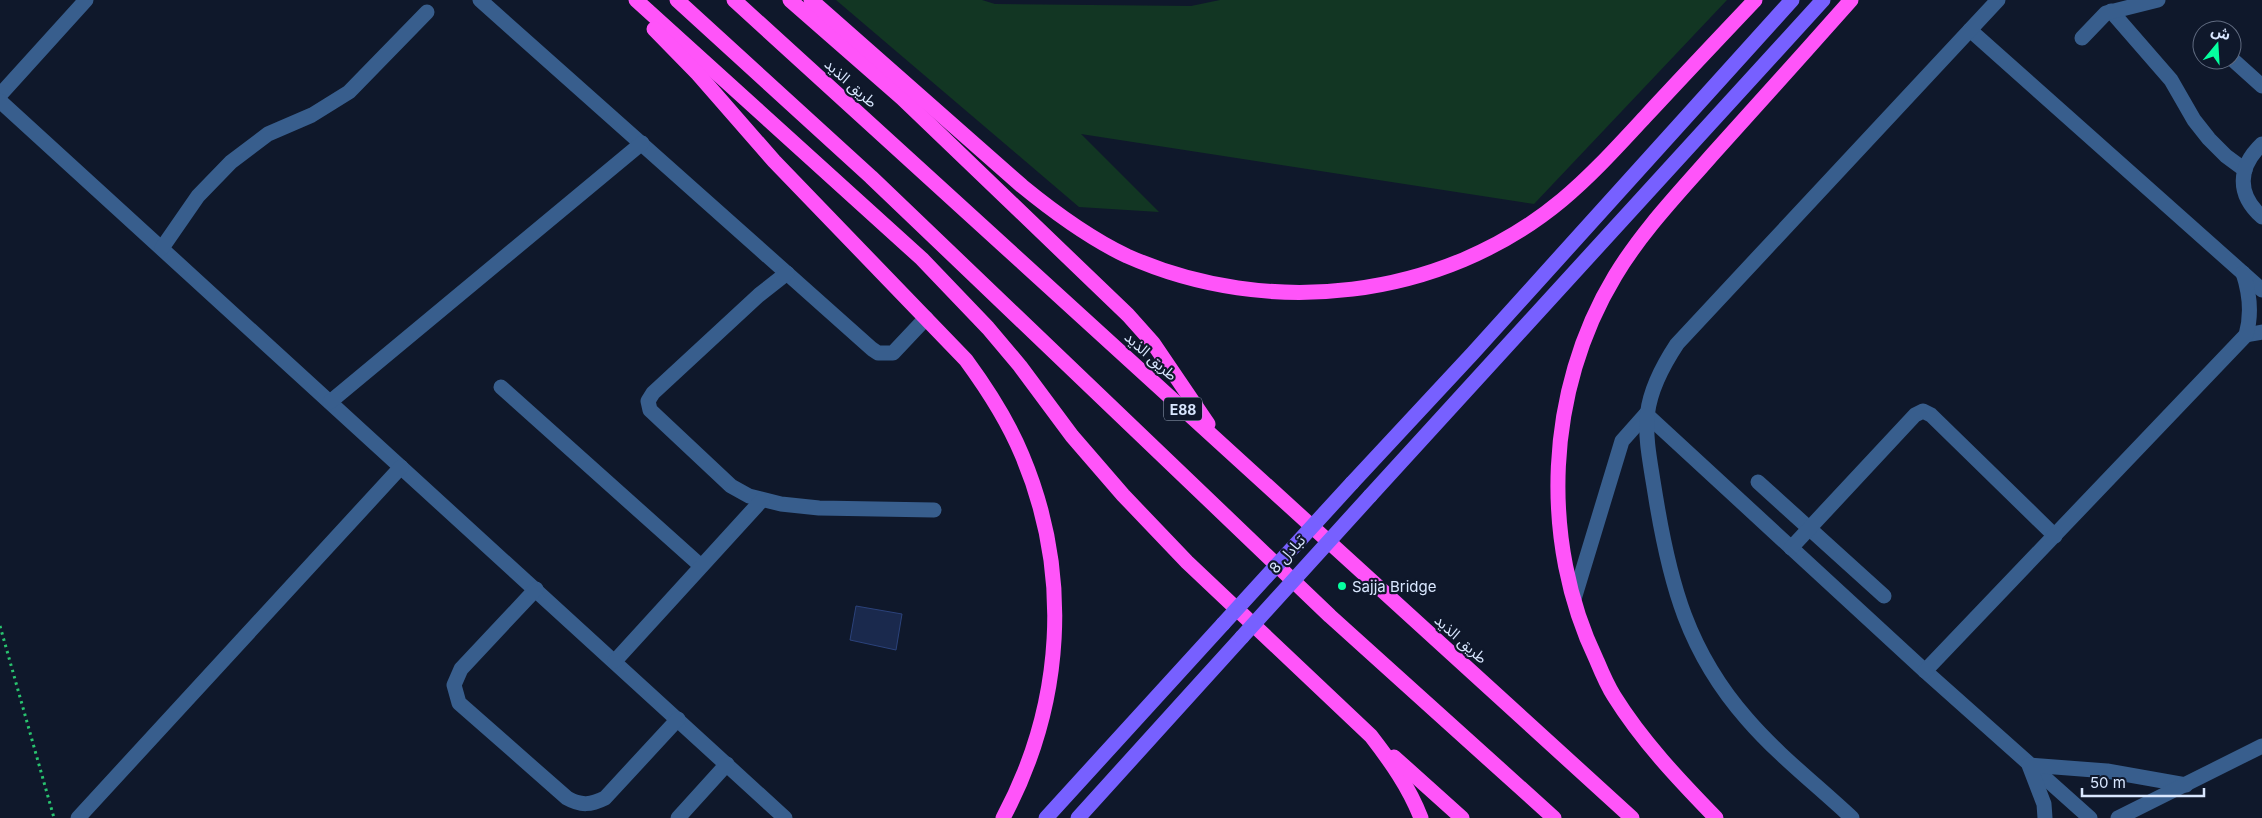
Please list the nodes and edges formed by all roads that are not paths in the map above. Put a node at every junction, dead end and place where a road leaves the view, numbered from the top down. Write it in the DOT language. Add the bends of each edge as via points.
graph roads {
  1 [pos="86,0"];
  2 [pos="480,0"];
  3 [pos="628,0"];
  4 [pos="636,0"];
  5 [pos="677,0"];
  6 [pos="734,0"];
  7 [pos="790,0"];
  8 [pos="811,0"];
  9 [pos="1755,0"];
  10 [pos="1792,0"];
  11 [pos="1823,0"];
  12 [pos="1851,0"];
  13 [pos="1998,0"];
  14 [pos="2152,1"];
  15 [pos="2111,11"];
  16 [pos="427,12"];
  17 [pos="1970,30"];
  18 [pos="2082,38"];
  19 [pos="2242,67"];
  20 [pos="2262,86"];
  21 [pos="0,95"];
  22 [pos="0,101"];
  23 [pos="642,143"];
  24 [pos="2262,144"];
  25 [pos="2245,170"];
  26 [pos="2262,217"];
  27 [pos="162,248"];
  28 [pos="787,273"];
  29 [pos="2243,273"];
  30 [pos="2262,290"];
  31 [pos="926,318"];
  32 [pos="2262,332"];
  33 [pos="2246,335"];
  34 [pos="501,387"];
  35 [pos="330,402"];
  36 [pos="1646,414"];
  37 [pos="1221,444"];
  38 [pos="401,467"];
  39 [pos="1758,482"];
  40 [pos="762,500"];
  41 [pos="934,510"];
  42 [pos="1809,529"];
  43 [pos="2054,536"];
  44 [pos="1791,548"];
  45 [pos="701,566"];
  46 [pos="536,589"];
  47 [pos="1884,596"];
  48 [pos="1574,599"];
  49 [pos="615,661"];
  50 [pos="1925,671"];
  51 [pos="678,719"];
  52 [pos="1371,736"];
  53 [pos="2262,746"];
  54 [pos="727,764"];
  55 [pos="2029,765"];
  56 [pos="2186,785"];
  57 [pos="78,818"];
  58 [pos="678,818"];
  59 [pos="785,818"];
  60 [pos="1003,818"];
  61 [pos="1046,818"];
  62 [pos="1078,818"];
  63 [pos="1420,818"];
  64 [pos="1462,818"];
  65 [pos="1554,818"];
  66 [pos="1632,818"];
  67 [pos="1716,818"];
  68 [pos="1852,818"];
  69 [pos="2044,818"];
  70 [pos="2090,818"];
  71 [pos="2118,818"];
  1 -- 21 [label="street"];
  2 -- 23 [label="street"];
  3 -- 31 [label="highway" via="788,176"];
  4 -- 52 [label="highway" via="942,279 1007,351 1072,436 1123,495 1188,562"];
  5 -- 65 [label="highway" via="871,177 1330,616"];
  6 -- 37 [label="highway, طريق الذيد / E88"];
  7 -- 37 [label="highway" via="902,98 1128,315 1152,343"];
  8 -- 9 [label="highway" via="1022,186 1090,236 1127,255 1182,275 1247,290 1289,293 1348,290 1413,278 1453,264 1527,226 1592,174"];
  10 -- 61 [label="main road, تبادل 8, bridge"];
  11 -- 62 [label="main road, bridge"];
  12 -- 48 [label="highway" via="1650,225 1615,276 1587,332 1568,392 1558,454 1558,516 1567,578"];
  13 -- 17 [label="street"];
  14 -- 15 [label="street"];
  15 -- 18 [label="street" via="2101,16"];
  15 -- 25 [label="street" via="2171,80 2209,139"];
  16 -- 27 [label="street" via="349,92 312,116 268,134 231,162 198,196"];
  17 -- 29 [label="street"];
  17 -- 36 [label="street" via="1677,344 1652,389"];
  19 -- 20 [label="street"];
  22 -- 27 [label="street"];
  23 -- 28 [label="street"];
  23 -- 35 [label="street"];
  24 -- 25 [label="street" via="2250,157"];
  25 -- 26 [label="street" via="2243,180 2247,198"];
  27 -- 35 [label="street"];
  28 -- 31 [label="street" via="878,353 893,353"];
  28 -- 40 [label="street" via="648,401 652,414 731,486"];
  29 -- 30 [label="street"];
  29 -- 33 [label="street" via="2250,297"];
  31 -- 60 [label="highway" via="966,360 1006,421 1035,487 1052,562 1054,642 1043,719 1031,757"];
  32 -- 33 [label="street"];
  33 -- 43 [label="street"];
  34 -- 45 [label="street"];
  35 -- 38 [label="street"];
  36 -- 44 [label="street"];
  36 -- 48 [label="street" via="1622,441"];
  36 -- 68 [label="street" via="1648,446 1669,572 1696,643 1715,677 1748,720"];
  37 -- 66 [label="highway, طريق الذيد / E88"];
  38 -- 46 [label="street"];
  38 -- 57 [label="street"];
  39 -- 42 [label="street"];
  40 -- 41 [label="street" via="819,508"];
  40 -- 45 [label="street"];
  42 -- 43 [label="street" via="1915,415 1923,411 1931,415"];
  42 -- 44 [label="street"];
  42 -- 47 [label="street"];
  43 -- 50 [label="street"];
  44 -- 50 [label="street"];
  45 -- 49 [label="street"];
  46 -- 49 [label="street"];
  46 -- 51 [label="street" via="461,669 454,685 459,703 567,798 586,804 605,798"];
  48 -- 67 [label="highway" via="1586,638 1613,695 1648,744"];
  49 -- 51 [label="street"];
  50 -- 55 [label="street"];
  51 -- 54 [label="street"];
  52 -- 63 [label="highway" via="1412,795"];
  52 -- 64 [label="highway"];
  53 -- 56 [label="street"];
  54 -- 58 [label="street"];
  54 -- 59 [label="street"];
  55 -- 56 [label="street" via="2107,771"];
  55 -- 69 [label="street" via="2044,804"];
  55 -- 70 [label="street"];
  56 -- 71 [label="street"];
}
